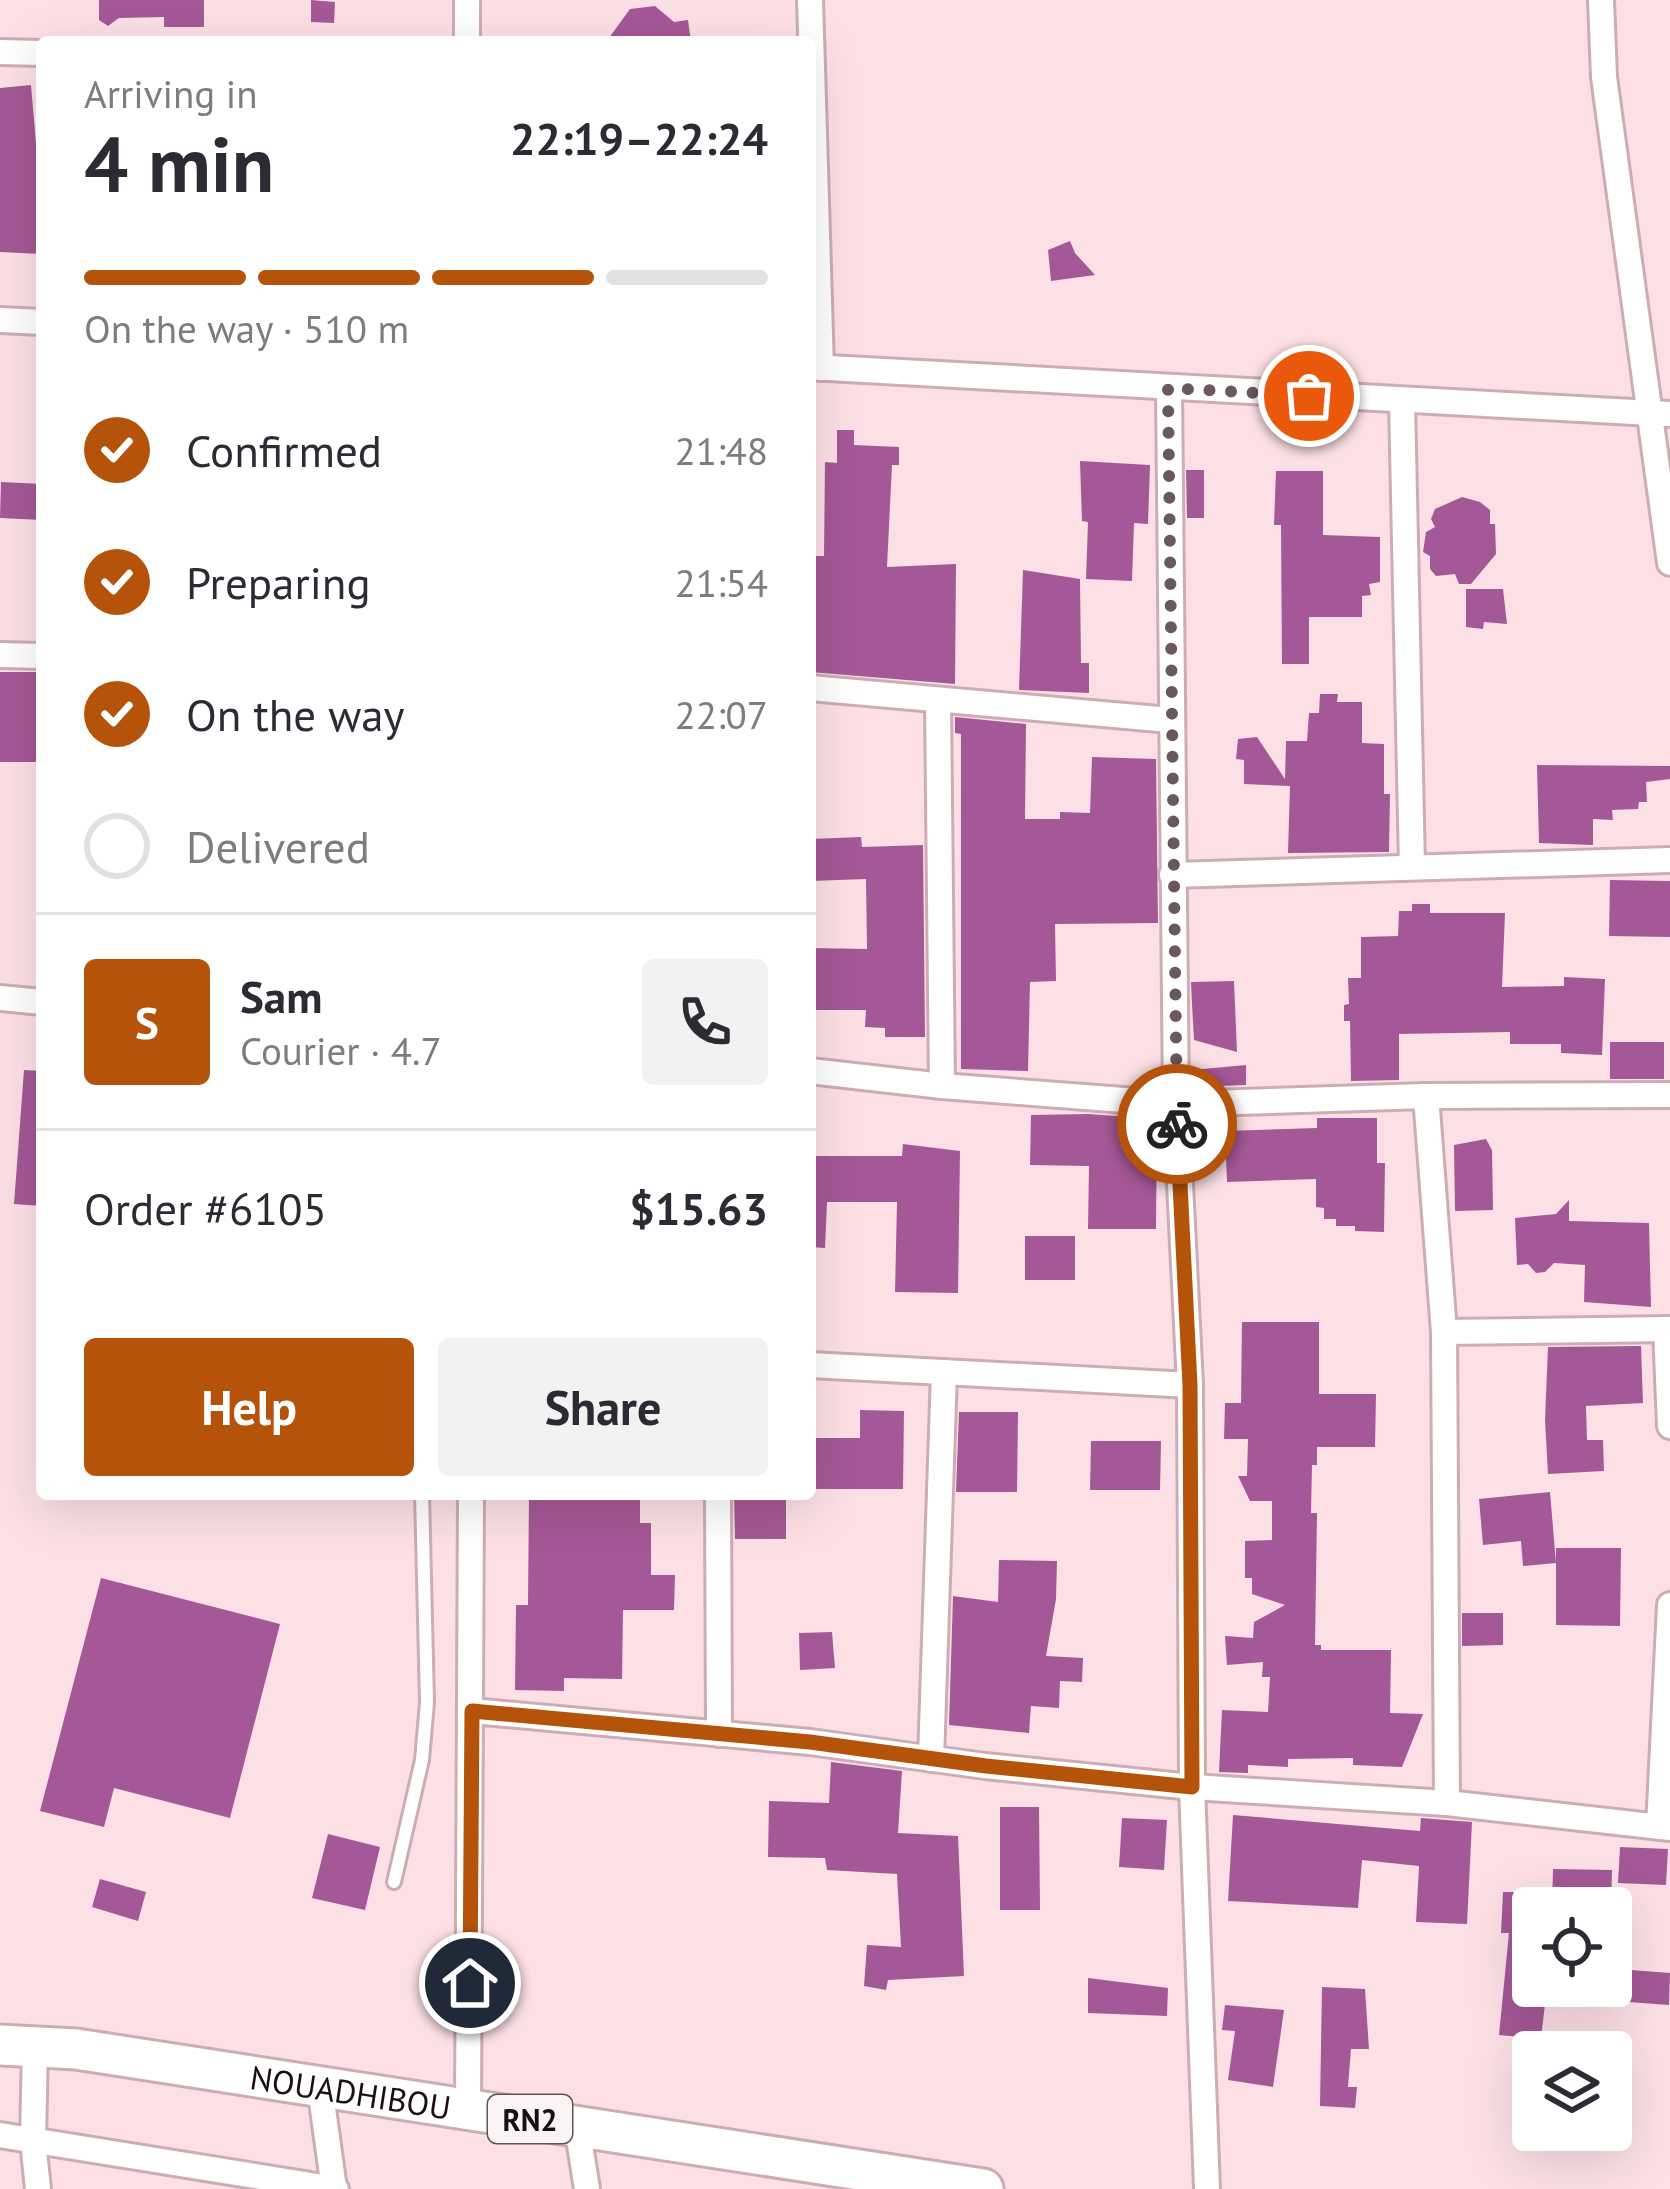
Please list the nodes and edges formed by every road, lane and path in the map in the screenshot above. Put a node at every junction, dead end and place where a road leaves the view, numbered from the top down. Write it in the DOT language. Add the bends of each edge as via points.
graph roads {
  1 [pos="467,0"];
  2 [pos="809,0"];
  3 [pos="1601,0"];
  4 [pos="467,36"];
  5 [pos="810,36"];
  6 [pos="0,52"];
  7 [pos="36,53"];
  8 [pos="0,320"];
  9 [pos="36,322"];
  10 [pos="816,368"];
  11 [pos="1168,388"];
  12 [pos="1402,402"];
  13 [pos="1660,414"];
  14 [pos="1670,563"];
  15 [pos="0,656"];
  16 [pos="36,656"];
  17 [pos="816,689"];
  18 [pos="938,702"];
  19 [pos="1170,720"];
  20 [pos="1670,860"];
  21 [pos="1412,867"];
  22 [pos="1172,875"];
  23 [pos="0,998"];
  24 [pos="36,1001"];
  25 [pos="816,1072"];
  26 [pos="942,1086"];
  27 [pos="1670,1095"];
  28 [pos="1426,1096"];
  29 [pos="1176,1104"];
  30 [pos="1668,1329"];
  31 [pos="1444,1332"];
  32 [pos="816,1365"];
  33 [pos="944,1372"];
  34 [pos="1190,1385"];
  35 [pos="1670,1426"];
  36 [pos="422,1500"];
  37 [pos="471,1500"];
  38 [pos="718,1500"];
  39 [pos="1670,1605"];
  40 [pos="472,1711"];
  41 [pos="719,1734"];
  42 [pos="931,1759"];
  43 [pos="1192,1787"];
  44 [pos="1447,1803"];
  45 [pos="1665,1827"];
  46 [pos="394,1882"];
  47 [pos="0,2016"];
  48 [pos="18,2046"];
  49 [pos="76,2049"];
  50 [pos="320,2087"];
  51 [pos="468,2109"];
  52 [pos="577,2126"];
  53 [pos="0,2135"];
  54 [pos="33,2140"];
  55 [pos="859,2179"];
  56 [pos="38,2189"];
  57 [pos="335,2189"];
  58 [pos="587,2189"];
  59 [pos="983,2189"];
  60 [pos="1207,2189"];
  1 -- 4 [label="street"];
  2 -- 5 [label="street"];
  3 -- 13 [label="street" via="1604,77"];
  6 -- 7 [label="street"];
  8 -- 9 [label="street"];
  10 -- 11 [label="street"];
  11 -- 12 [label="street"];
  11 -- 19 [label="street"];
  12 -- 13 [label="street"];
  12 -- 21 [label="street"];
  13 -- 14 [label="street"];
  15 -- 16 [label="street"];
  17 -- 18 [label="street"];
  18 -- 19 [label="street"];
  18 -- 26 [label="street"];
  19 -- 22 [label="street"];
  20 -- 21 [label="street"];
  21 -- 22 [label="street"];
  22 -- 29 [label="street"];
  23 -- 24 [label="street"];
  25 -- 26 [label="street"];
  26 -- 29 [label="street"];
  27 -- 28 [label="street"];
  28 -- 29 [label="street"];
  28 -- 31 [label="street"];
  29 -- 34 [label="street"];
  30 -- 31 [label="street"];
  30 -- 35 [label="street"];
  31 -- 44 [label="street"];
  32 -- 33 [label="street"];
  33 -- 34 [label="street"];
  33 -- 42 [label="street"];
  34 -- 43 [label="street"];
  36 -- 46 [label="lane" via="427,1702"];
  37 -- 40 [label="street"];
  38 -- 41 [label="street"];
  39 -- 45 [label="street"];
  40 -- 41 [label="street"];
  40 -- 51 [label="street"];
  41 -- 42 [label="street"];
  42 -- 43 [label="street"];
  43 -- 44 [label="street"];
  43 -- 60 [label="street"];
  44 -- 45 [label="street"];
  47 -- 49 [label="highway, NOUADHIBOU / RN2"];
  48 -- 49 [label="highway, NOUADHIBOU / RN2"];
  48 -- 54 [label="street"];
  49 -- 50 [label="highway, NOUADHIBOU / RN2"];
  50 -- 51 [label="highway, NOUADHIBOU / RN2"];
  50 -- 57 [label="street"];
  51 -- 52 [label="highway, NOUADHIBOU / RN2"];
  52 -- 55 [label="highway, NOUADHIBOU / RN2"];
  52 -- 58 [label="street"];
  53 -- 54 [label="street"];
  54 -- 56 [label="street"];
  54 -- 57 [label="street"];
  55 -- 59 [label="highway, NOUADHIBOU / RN2"];
}
